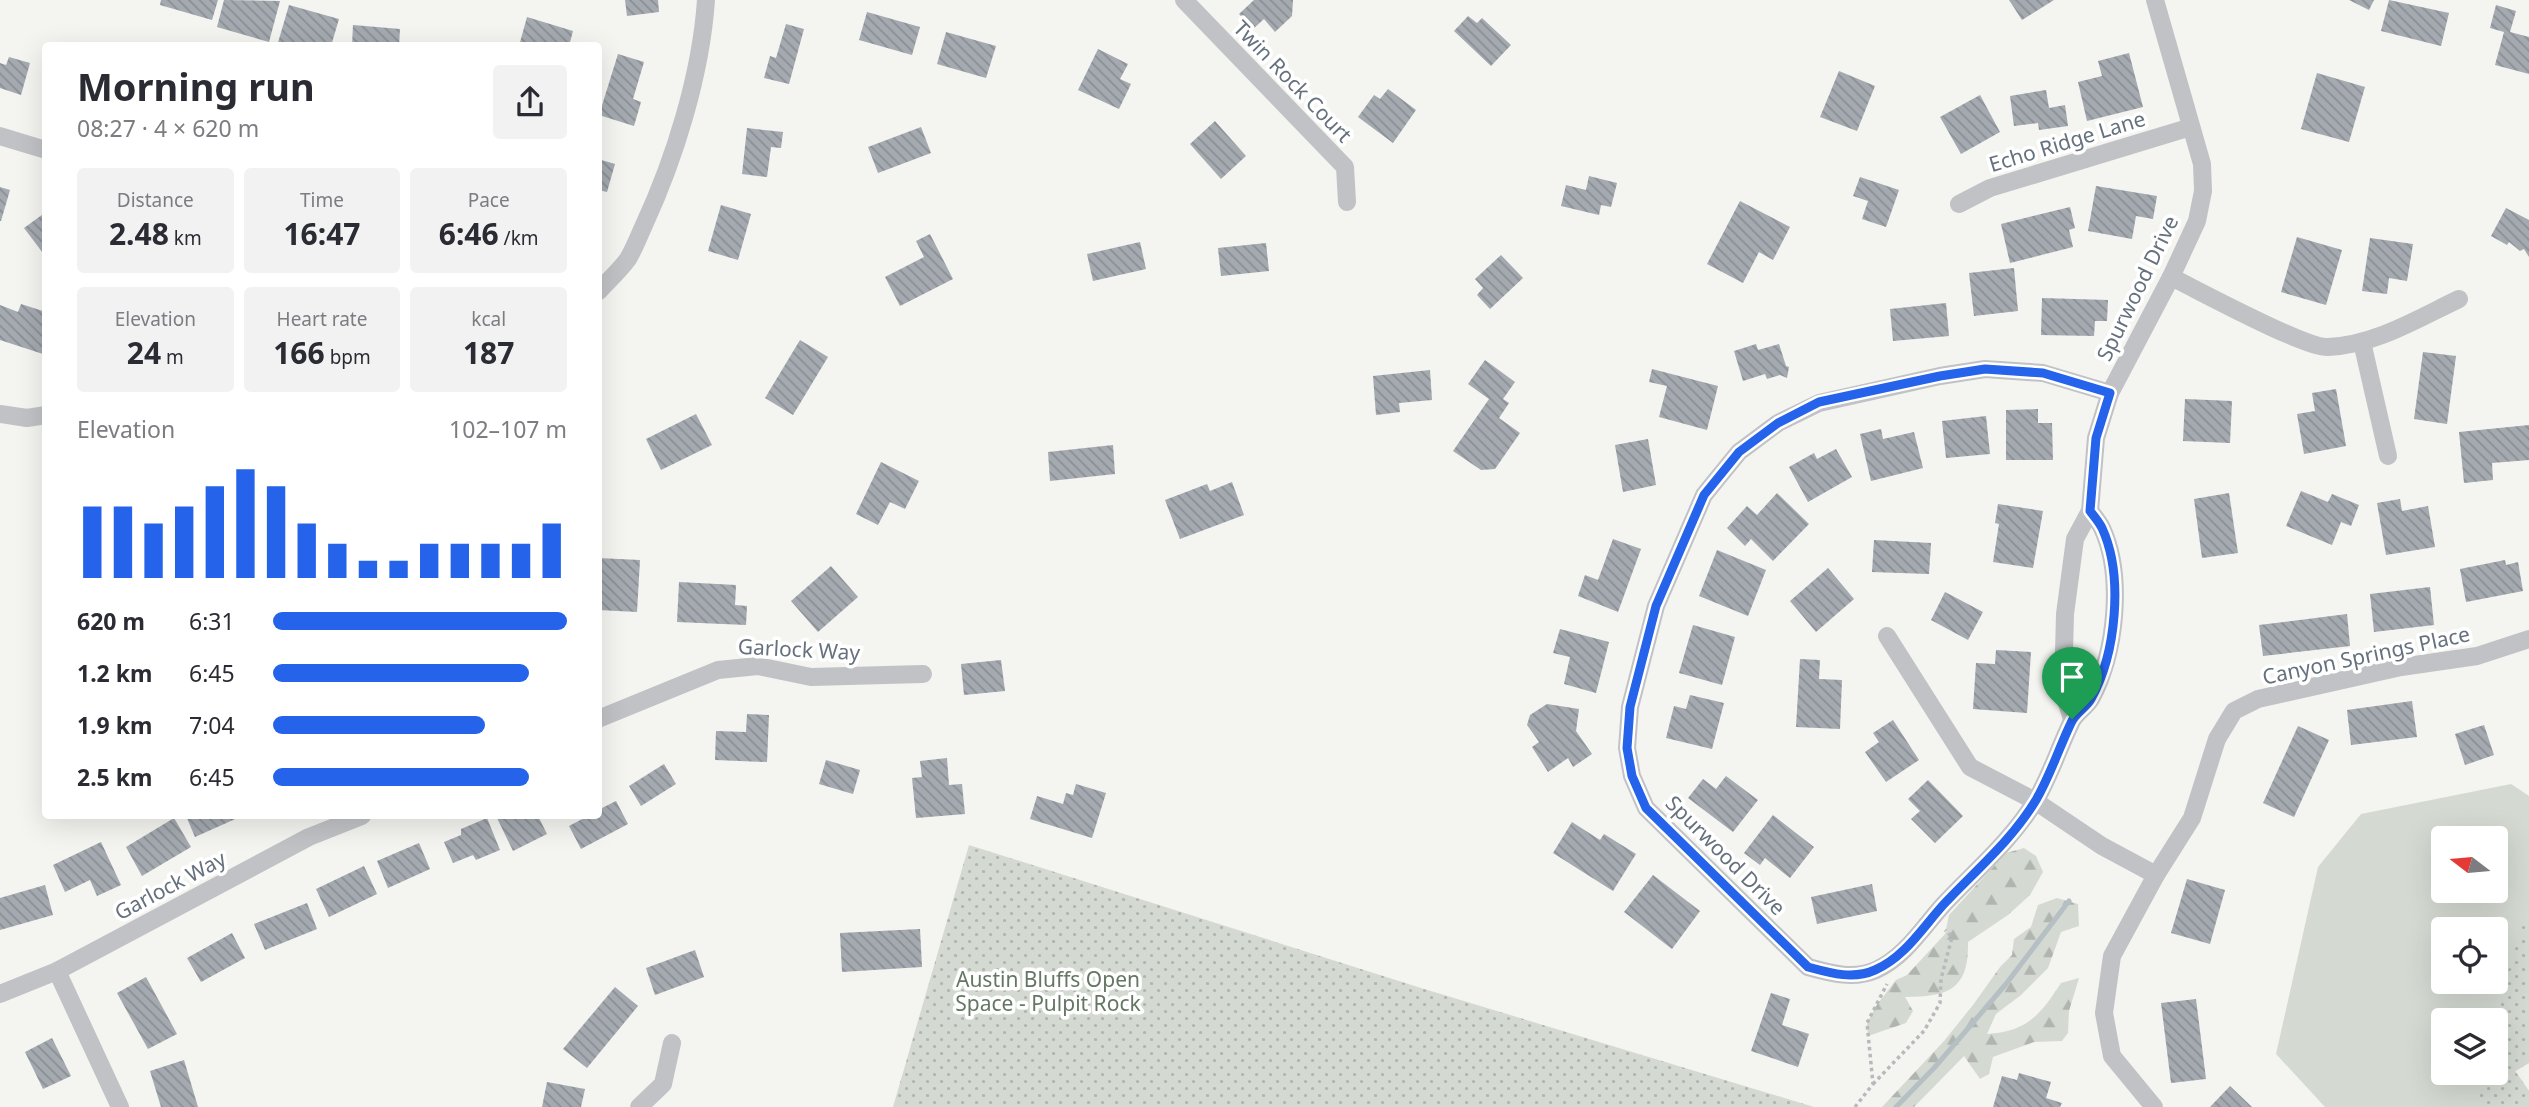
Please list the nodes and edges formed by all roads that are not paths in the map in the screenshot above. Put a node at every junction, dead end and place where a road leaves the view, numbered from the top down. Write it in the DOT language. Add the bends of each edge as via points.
graph roads {
  1 [pos="706,0"];
  2 [pos="1184,0"];
  3 [pos="2155,0"];
  4 [pos="2191,127"];
  5 [pos="0,136"];
  6 [pos="42,149"];
  7 [pos="1347,202"];
  8 [pos="1959,204"];
  9 [pos="2171,277"];
  10 [pos="602,288"];
  11 [pos="2459,299"];
  12 [pos="2362,342"];
  13 [pos="2110,393"];
  14 [pos="0,414"];
  15 [pos="42,416"];
  16 [pos="2388,456"];
  17 [pos="2090,511"];
  18 [pos="1887,636"];
  19 [pos="2529,639"];
  20 [pos="923,674"];
  21 [pos="602,717"];
  22 [pos="2072,719"];
  23 [pos="2035,802"];
  24 [pos="354,819"];
  25 [pos="2156,875"];
  26 [pos="57,971"];
  27 [pos="0,994"];
  28 [pos="672,1043"];
  29 [pos="120,1107"];
  30 [pos="639,1107"];
  31 [pos="2154,1107"];
  1 -- 10 [label="street" via="695,74 652,208 628,259"];
  2 -- 7 [label="street, Twin Rock Court" via="1345,167"];
  3 -- 4 [label="street, Spurwood Drive"];
  4 -- 8 [label="street, Echo Ridge Lane" via="1990,188"];
  4 -- 9 [label="street, Spurwood Drive" via="2202,164 2203,191 2197,221"];
  5 -- 6 [label="street"];
  9 -- 12 [label="street" via="2325,348"];
  9 -- 13 [label="street, Spurwood Drive"];
  11 -- 12 [label="street"];
  12 -- 16 [label="street"];
  13 -- 17 [label="street, Spurwood Drive" via="2096,438"];
  13 -- 23 [label="street, Spurwood Drive" via="2043,373 1985,369 1819,402 1778,423 1739,452 1704,495 1656,606 1630,707 1627,748 1632,776 1646,808 1808,967 1841,976 1874,971 1901,953 2004,843"];
  14 -- 15 [label="street"];
  17 -- 22 [label="street, Spurwood Drive" via="2075,539 2065,614 2063,691"];
  17 -- 22 [label="street, Spurwood Drive" via="2102,527 2113,561 2115,596 2108,661 2090,701"];
  18 -- 23 [label="street" via="1970,767"];
  19 -- 25 [label="street, Canyon Springs Place" via="2477,656 2401,667 2258,699 2234,711 2217,739 2192,818"];
  20 -- 21 [label="street, Garlock Way" via="811,677 758,666 718,670"];
  22 -- 23 [label="street, Spurwood Drive"];
  23 -- 25 [label="street"];
  24 -- 26 [label="street, Garlock Way" via="309,837"];
  25 -- 31 [label="street, Canyon Springs Place" via="2112,956 2104,1013 2112,1056"];
  26 -- 27 [label="street, Garlock Way"];
  26 -- 29 [label="street"];
  28 -- 30 [label="street" via="663,1084"];
}
